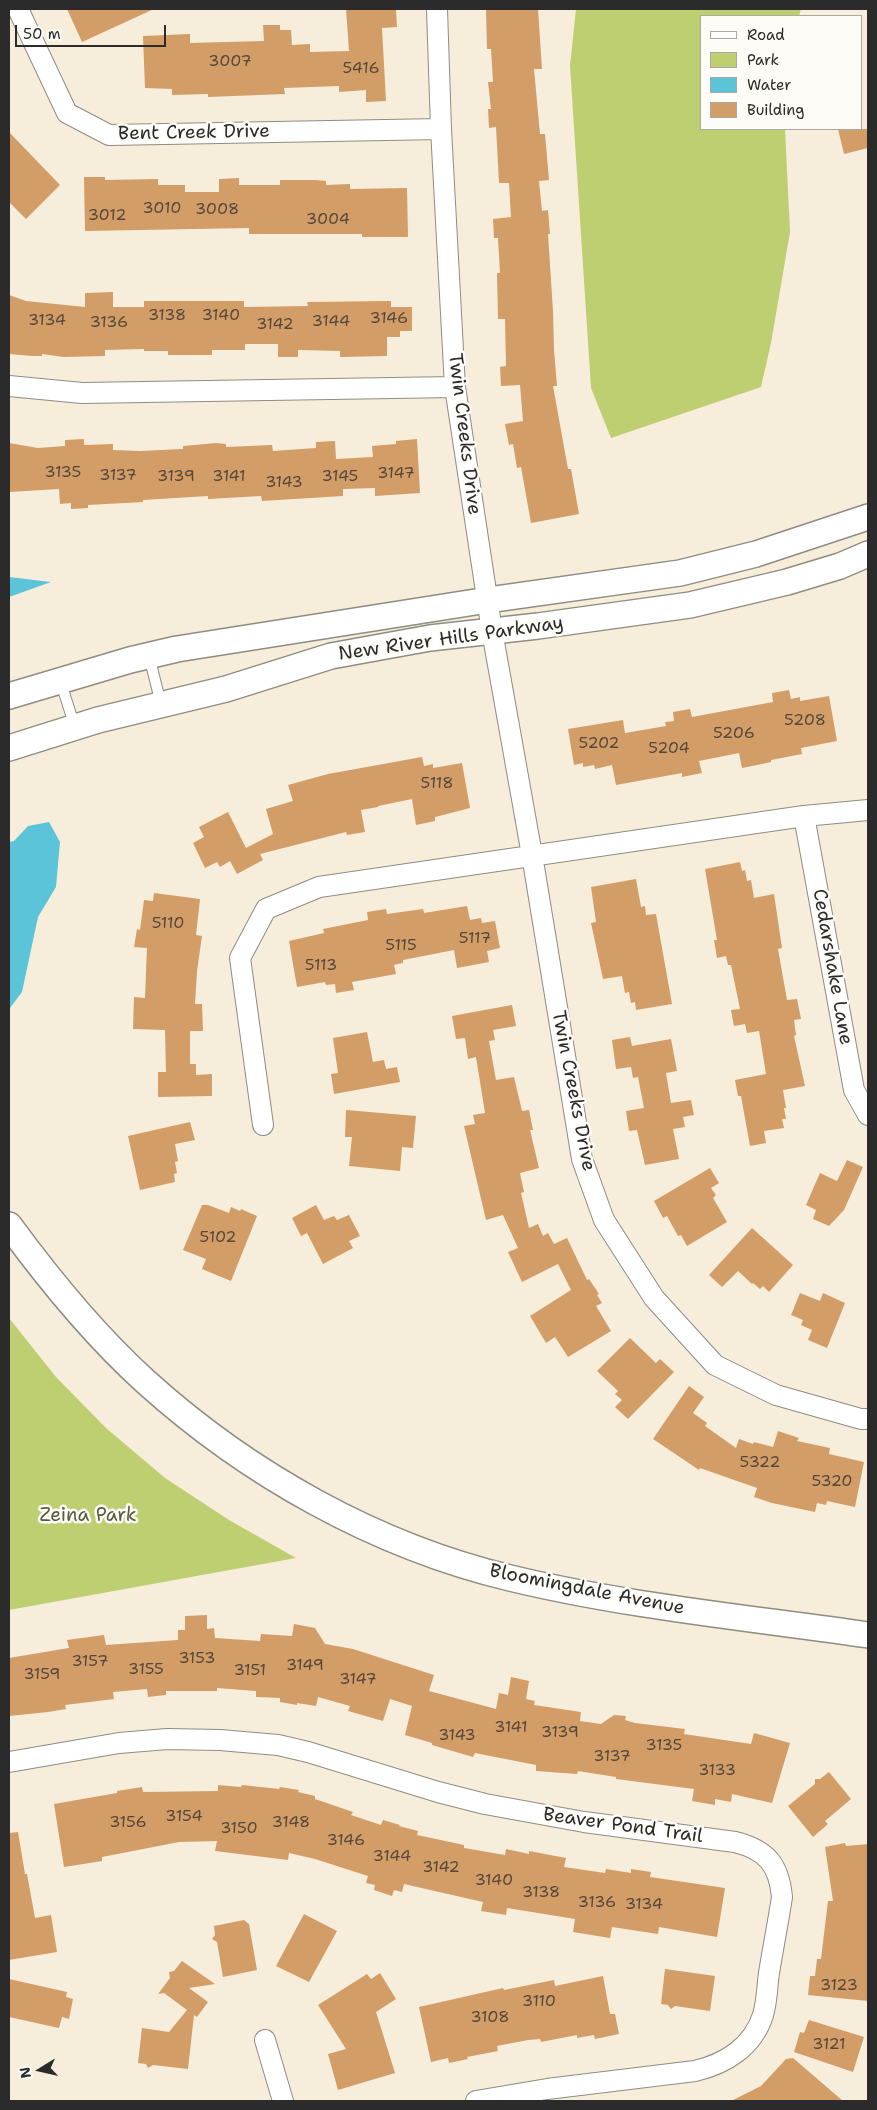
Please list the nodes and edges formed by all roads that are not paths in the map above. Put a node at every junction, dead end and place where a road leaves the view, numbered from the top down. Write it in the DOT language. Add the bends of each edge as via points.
graph roads {
  1 [pos="18,9"];
  2 [pos="437,9"];
  3 [pos="441,129"];
  4 [pos="9,386"];
  5 [pos="455,387"];
  6 [pos="868,517"];
  7 [pos="868,554"];
  8 [pos="488,600"];
  9 [pos="492,631"];
  10 [pos="149,656"];
  11 [pos="60,680"];
  12 [pos="9,696"];
  13 [pos="161,704"];
  14 [pos="75,727"];
  15 [pos="9,748"];
  16 [pos="868,810"];
  17 [pos="804,816"];
  18 [pos="532,855"];
  19 [pos="868,1115"];
  20 [pos="263,1125"];
  21 [pos="9,1225"];
  22 [pos="868,1419"];
  23 [pos="868,1635"];
  24 [pos="9,1762"];
  25 [pos="265,2040"];
  26 [pos="283,2101"];
  27 [pos="476,2101"];
  1 -- 3 [label="street, Bent Creek Drive" via="67,113 109,134"];
  2 -- 3 [label="street, Twin Creeks Drive"];
  3 -- 5 [label="street, Twin Creeks Drive"];
  4 -- 5 [label="street" via="82,393"];
  5 -- 8 [label="street, Twin Creeks Drive"];
  6 -- 8 [label="street, New River Hills Parkway" via="709,567 641,580"];
  7 -- 9 [label="street, New River Hills Parkway" via="788,582 690,604"];
  8 -- 9 [label="street, Twin Creeks Drive"];
  8 -- 10 [label="street, New River Hills Parkway"];
  9 -- 13 [label="street, New River Hills Parkway" via="430,638 331,656 240,685"];
  9 -- 18 [label="street, Twin Creeks Drive"];
  10 -- 11 [label="street, New River Hills Parkway"];
  10 -- 13 [label="lane"];
  11 -- 12 [label="street, New River Hills Parkway"];
  11 -- 14 [label="lane"];
  13 -- 14 [label="street, New River Hills Parkway"];
  14 -- 15 [label="street, New River Hills Parkway"];
  16 -- 17 [label="street"];
  17 -- 18 [label="street"];
  17 -- 19 [label="street, Cedarshake Lane" via="854,1090"];
  18 -- 20 [label="street" via="319,887 266,909 240,958"];
  18 -- 22 [label="street, Twin Creeks Drive" via="582,1159 604,1220 654,1298 715,1365 776,1395"];
  21 -- 23 [label="street, Bloomingdale Avenue" via="72,1306 145,1382 200,1427 259,1468 358,1523 432,1554 509,1578 649,1603"];
  24 -- 27 [label="street, Beaver Pond Trail" via="119,1743 167,1739 278,1745 485,1804 735,1842 752,1846 765,1855 777,1875 782,1898 763,2016 754,2034 729,2059 695,2072"];
  25 -- 26 [label="street"];
}
